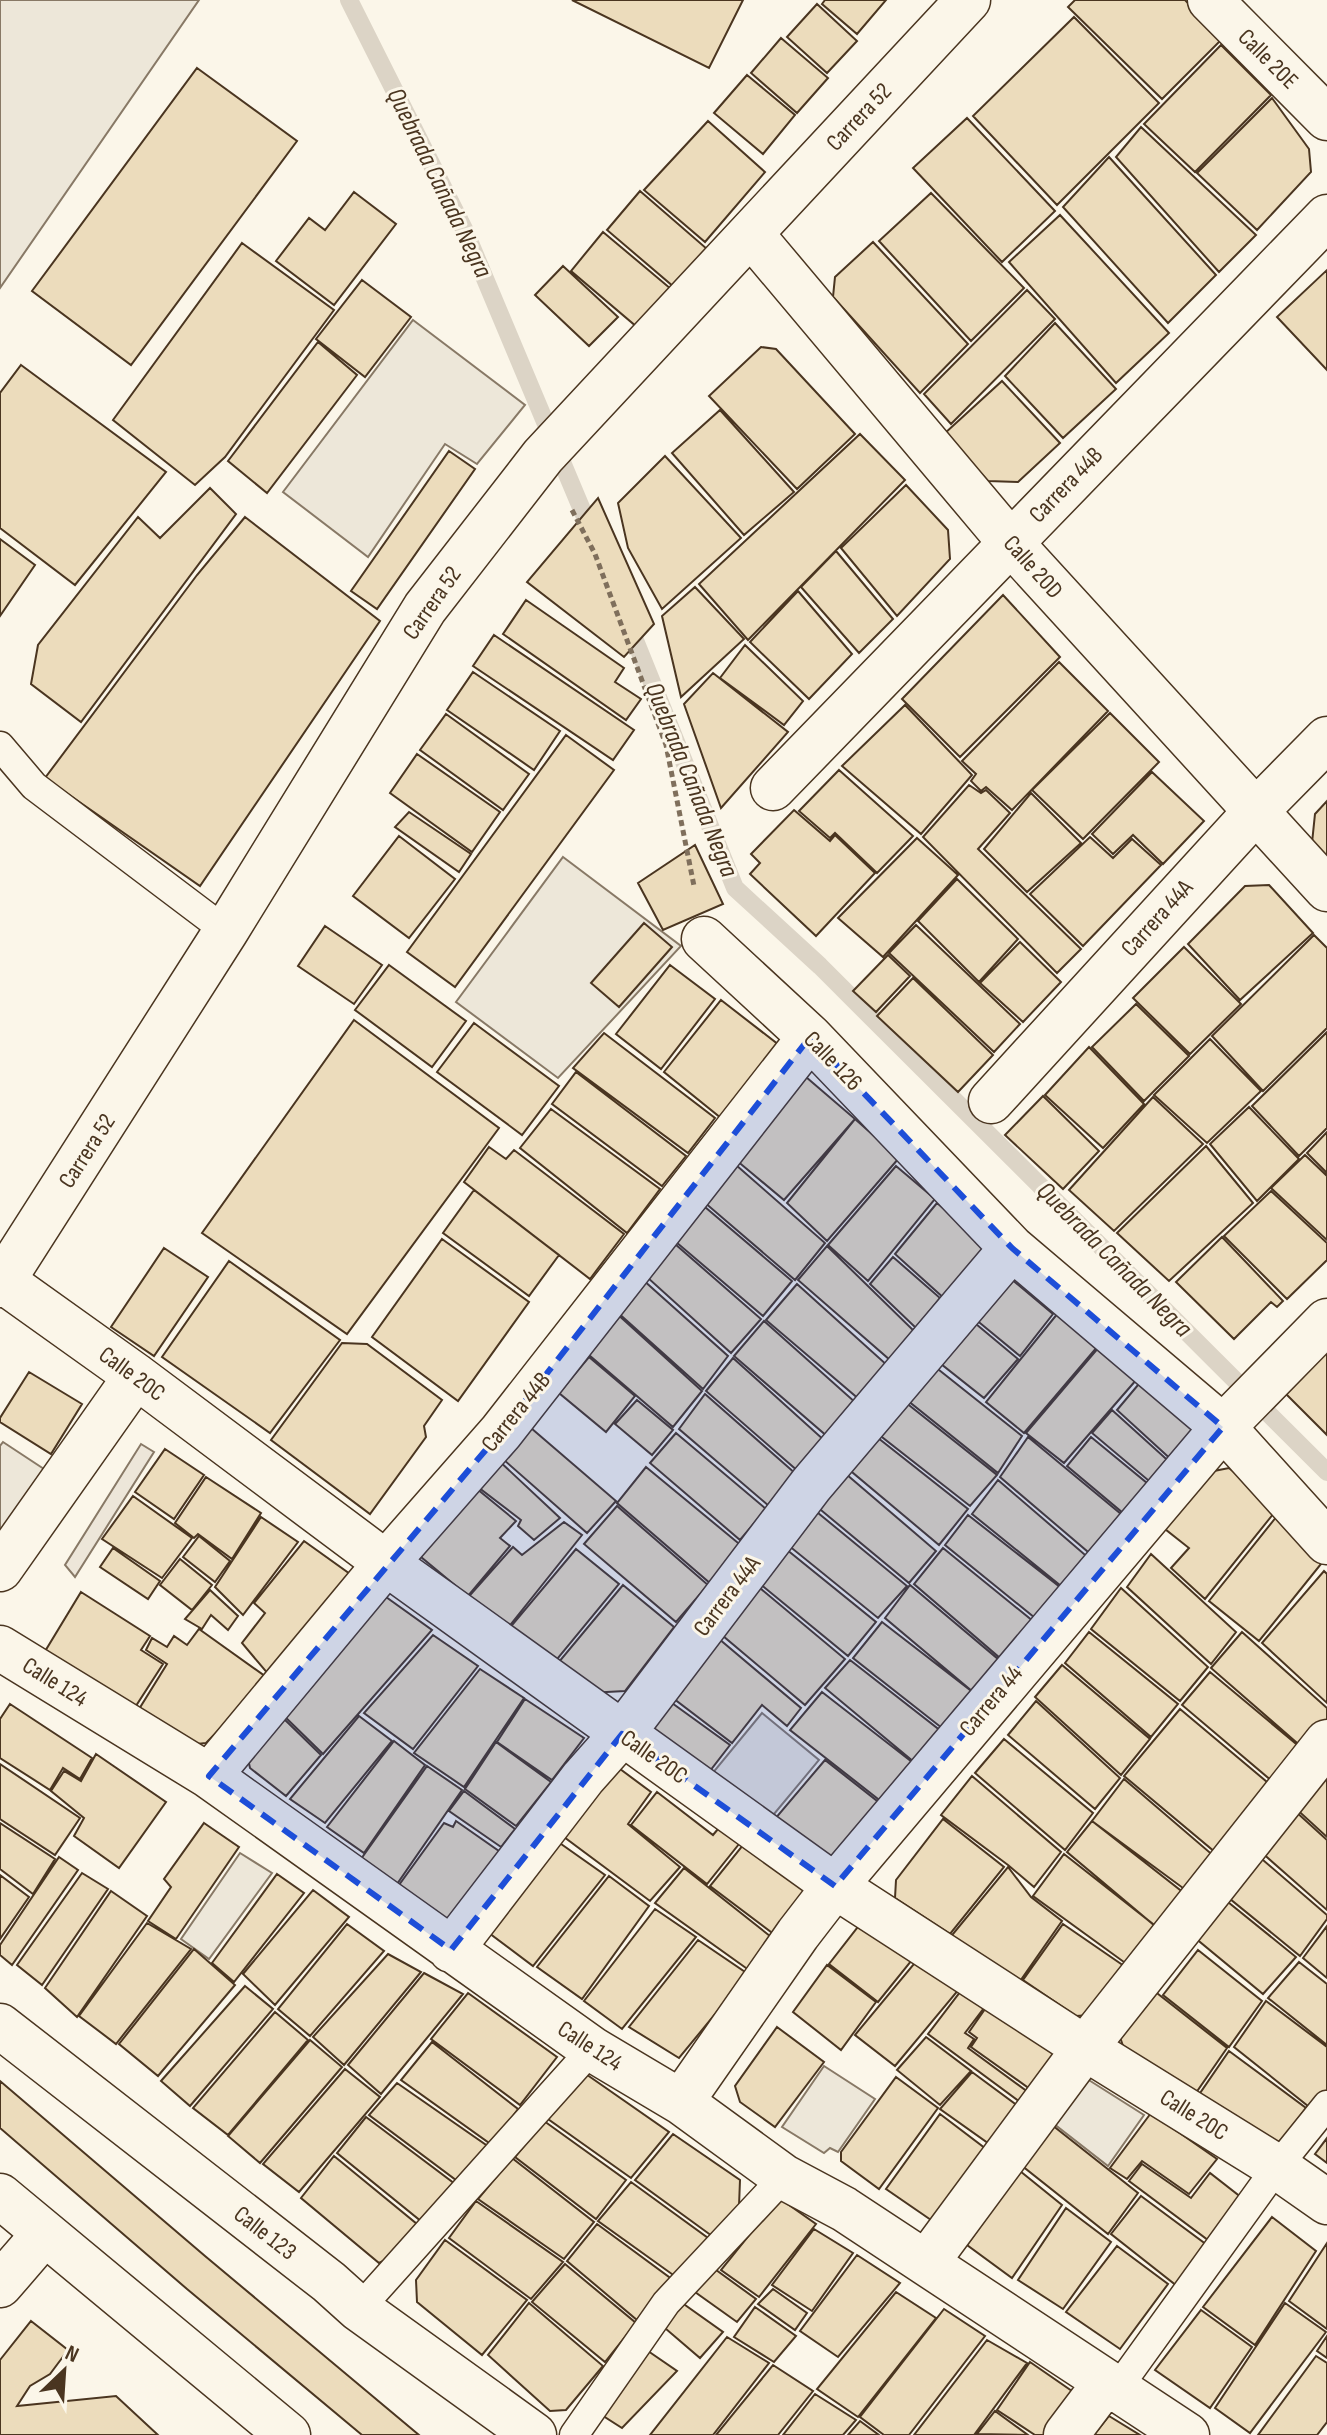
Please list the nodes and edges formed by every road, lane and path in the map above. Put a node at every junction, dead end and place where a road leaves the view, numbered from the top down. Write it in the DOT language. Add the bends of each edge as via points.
graph roads {
  1 [pos="968,0"];
  2 [pos="1210,0"];
  3 [pos="1327,118"];
  4 [pos="1327,217"];
  5 [pos="751,234"];
  6 [pos="544,455"];
  7 [pos="1010,542"];
  8 [pos="1327,739"];
  9 [pos="0,746"];
  10 [pos="773,788"];
  11 [pos="1256,811"];
  12 [pos="1327,889"];
  13 [pos="226,931"];
  14 [pos="704,939"];
  15 [pos="810,1037"];
  16 [pos="991,1101"];
  17 [pos="1012,1248"];
  18 [pos="1,1283"];
  19 [pos="1327,1321"];
  20 [pos="136,1376"];
  21 [pos="1241,1409"];
  22 [pos="1327,1542"];
  23 [pos="386,1563"];
  24 [pos="0,1569"];
  25 [pos="0,1648"];
  26 [pos="622,1734"];
  27 [pos="1327,1742"];
  28 [pos="209,1776"];
  29 [pos="835,1886"];
  30 [pos="451,1950"];
  31 [pos="0,2026"];
  32 [pos="1085,2048"];
  33 [pos="592,2049"];
  34 [pos="681,2102"];
  35 [pos="1327,2105"];
  36 [pos="1277,2167"];
  37 [pos="784,2177"];
  38 [pos="0,2196"];
  39 [pos="1327,2202"];
  40 [pos="44,2234"];
  41 [pos="926,2263"];
  42 [pos="0,2285"];
  43 [pos="359,2309"];
  44 [pos="1112,2385"];
  45 [pos="288,2435"];
  46 [pos="534,2435"];
  47 [pos="574,2435"];
  48 [pos="1066,2435"];
  49 [pos="1187,2435"];
  1 -- 5 [label="street, Carrera 52"];
  2 -- 3 [label="street, Calle 20E"];
  4 -- 7 [label="street, Carrera 44B"];
  5 -- 6 [label="street, Carrera 52"];
  5 -- 7 [label="street, Calle 20D"];
  6 -- 13 [label="street, Carrera 52" via="425,608"];
  6 -- 14 [label="path" via="595,554 666,745"];
  7 -- 10 [label="street, Carrera 44B"];
  7 -- 11 [label="street, Calle 20D"];
  8 -- 11 [label="street, Carrera 44A"];
  9 -- 13 [label="lane" via="34,786"];
  11 -- 12 [label="street, Calle 20D"];
  11 -- 16 [label="street, Carrera 44A"];
  13 -- 18 [label="street, Carrera 52"];
  14 -- 15 [label="street, Calle 126"];
  15 -- 17 [label="street, Calle 126"];
  15 -- 23 [label="street, Carrera 44B" via="501,1432"];
  17 -- 21 [label="street, Calle 126"];
  17 -- 26 [label="street, Carrera 44A" via="811,1485"];
  18 -- 20 [label="street, Calle 20C"];
  19 -- 21 [label="street, Carrera 44"];
  20 -- 23 [label="street, Calle 20C"];
  20 -- 24 [label="street"];
  21 -- 22 [label="street, Calle 126"];
  21 -- 29 [label="street, Carrera 44"];
  23 -- 26 [label="street, Calle 20C"];
  23 -- 28 [label="street, Carrera 44B"];
  25 -- 28 [label="street, Calle 124"];
  26 -- 29 [label="street, Calle 20C"];
  26 -- 30 [label="street, Carrera 44A"];
  27 -- 32 [label="street"];
  28 -- 30 [label="street, Calle 124"];
  29 -- 32 [label="street, Calle 20C"];
  29 -- 34 [label="street, Carrera 44"];
  30 -- 33 [label="street, Calle 124"];
  31 -- 43 [label="street, Calle 123"];
  32 -- 36 [label="street, Calle 20C"];
  32 -- 41 [label="street"];
  33 -- 34 [label="street, Calle 124"];
  33 -- 43 [label="lane"];
  34 -- 37 [label="street, Calle 124"];
  35 -- 36 [label="lane"];
  36 -- 39 [label="street, Calle 20C"];
  36 -- 44 [label="lane"];
  37 -- 41 [label="street, Calle 124"];
  37 -- 47 [label="lane" via="666,2303"];
  38 -- 40 [label="street"];
  40 -- 42 [label="street"];
  40 -- 45 [label="street"];
  41 -- 44 [label="street, Calle 124"];
  43 -- 46 [label="street, Calle 123"];
  44 -- 48 [label="street"];
  44 -- 49 [label="street, Calle 124"];
}
